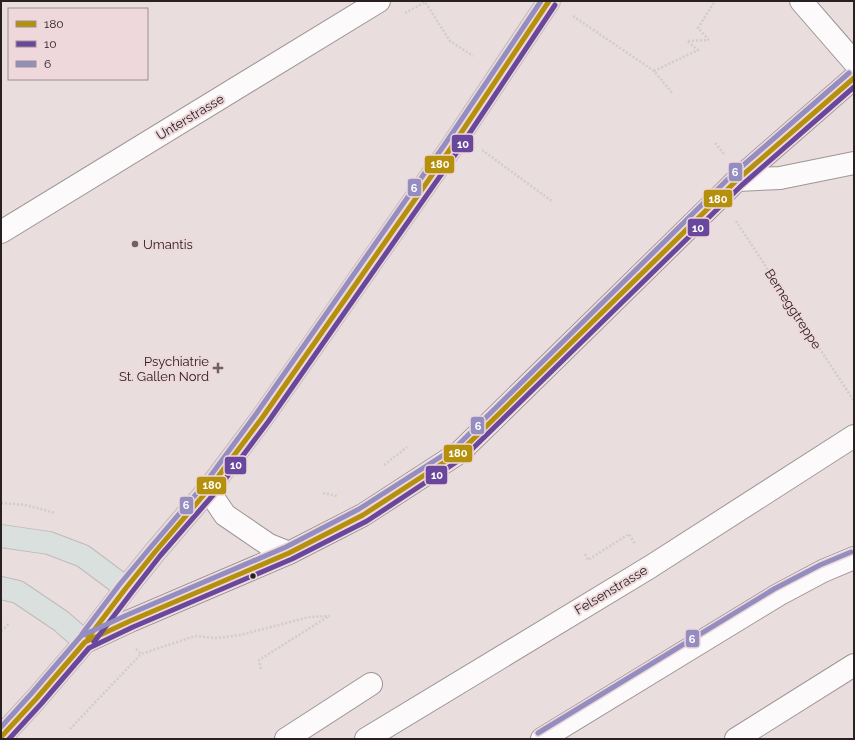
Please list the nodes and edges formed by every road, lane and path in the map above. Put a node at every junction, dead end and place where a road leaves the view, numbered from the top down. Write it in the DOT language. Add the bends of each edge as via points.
graph roads {
  1 [pos="379,1"];
  2 [pos="549,1"];
  3 [pos="715,1"];
  4 [pos="801,1"];
  5 [pos="424,2"];
  6 [pos="574,16"];
  7 [pos="473,56"];
  8 [pos="854,62"];
  9 [pos="654,71"];
  10 [pos="854,78"];
  11 [pos="673,94"];
  12 [pos="715,143"];
  13 [pos="481,149"];
  14 [pos="724,155"];
  15 [pos="854,163"];
  16 [pos="737,180"];
  17 [pos="552,202"];
  18 [pos="733,216"];
  19 [pos="1,232"];
  20 [pos="854,401"];
  21 [pos="854,436"];
  22 [pos="208,490"];
  23 [pos="1,503"];
  24 [pos="56,514"];
  25 [pos="1,536"];
  26 [pos="626,537"];
  27 [pos="289,553"];
  28 [pos="585,554"];
  29 [pos="854,558"];
  30 [pos="1,588"];
  31 [pos="126,588"];
  32 [pos="10,623"];
  33 [pos="1,631"];
  34 [pos="85,642"];
  35 [pos="133,646"];
  36 [pos="141,654"];
  37 [pos="854,665"];
  38 [pos="261,670"];
  39 [pos="371,684"];
  40 [pos="70,729"];
  41 [pos="1,737"];
  42 [pos="286,739"];
  43 [pos="366,739"];
  44 [pos="542,739"];
  45 [pos="736,739"];
  1 -- 19 [label="street, Unterstrasse"];
  2 -- 22 [label="main road" via="451,148 262,418"];
  3 -- 9 [label="path" via="698,28 709,40 688,40 698,50"];
  4 -- 8 [label="street"];
  5 -- 7 [label="path" via="450,41"];
  6 -- 9 [label="path"];
  9 -- 11 [label="path"];
  10 -- 16 [label="street"];
  12 -- 14 [label="path"];
  13 -- 17 [label="path"];
  15 -- 16 [label="street" via="780,178"];
  16 -- 27 [label="street" via="460,452 364,515"];
  18 -- 20 [label="path, Berneggtreppe"];
  21 -- 43 [label="street, Felsenstrasse" via="650,567"];
  22 -- 27 [label="street" via="225,515 269,545"];
  22 -- 31 [label="main road"];
  23 -- 24 [label="path" via="26,505"];
  25 -- 31 [label="main road" via="49,543 83,556"];
  26 -- 28 [label="path" via="588,560"];
  27 -- 34 [label="street"];
  29 -- 44 [label="street" via="778,595"];
  30 -- 34 [label="main road" via="18,592 61,621"];
  31 -- 34 [label="main road"];
  32 -- 33 [label="path"];
  34 -- 41 [label="main road"];
  35 -- 36 [label="path"];
  36 -- 38 [label="path" via="195,636 216,638 309,616 330,616 259,660"];
  36 -- 40 [label="path"];
  37 -- 45 [label="street"];
  39 -- 42 [label="street"];
}
